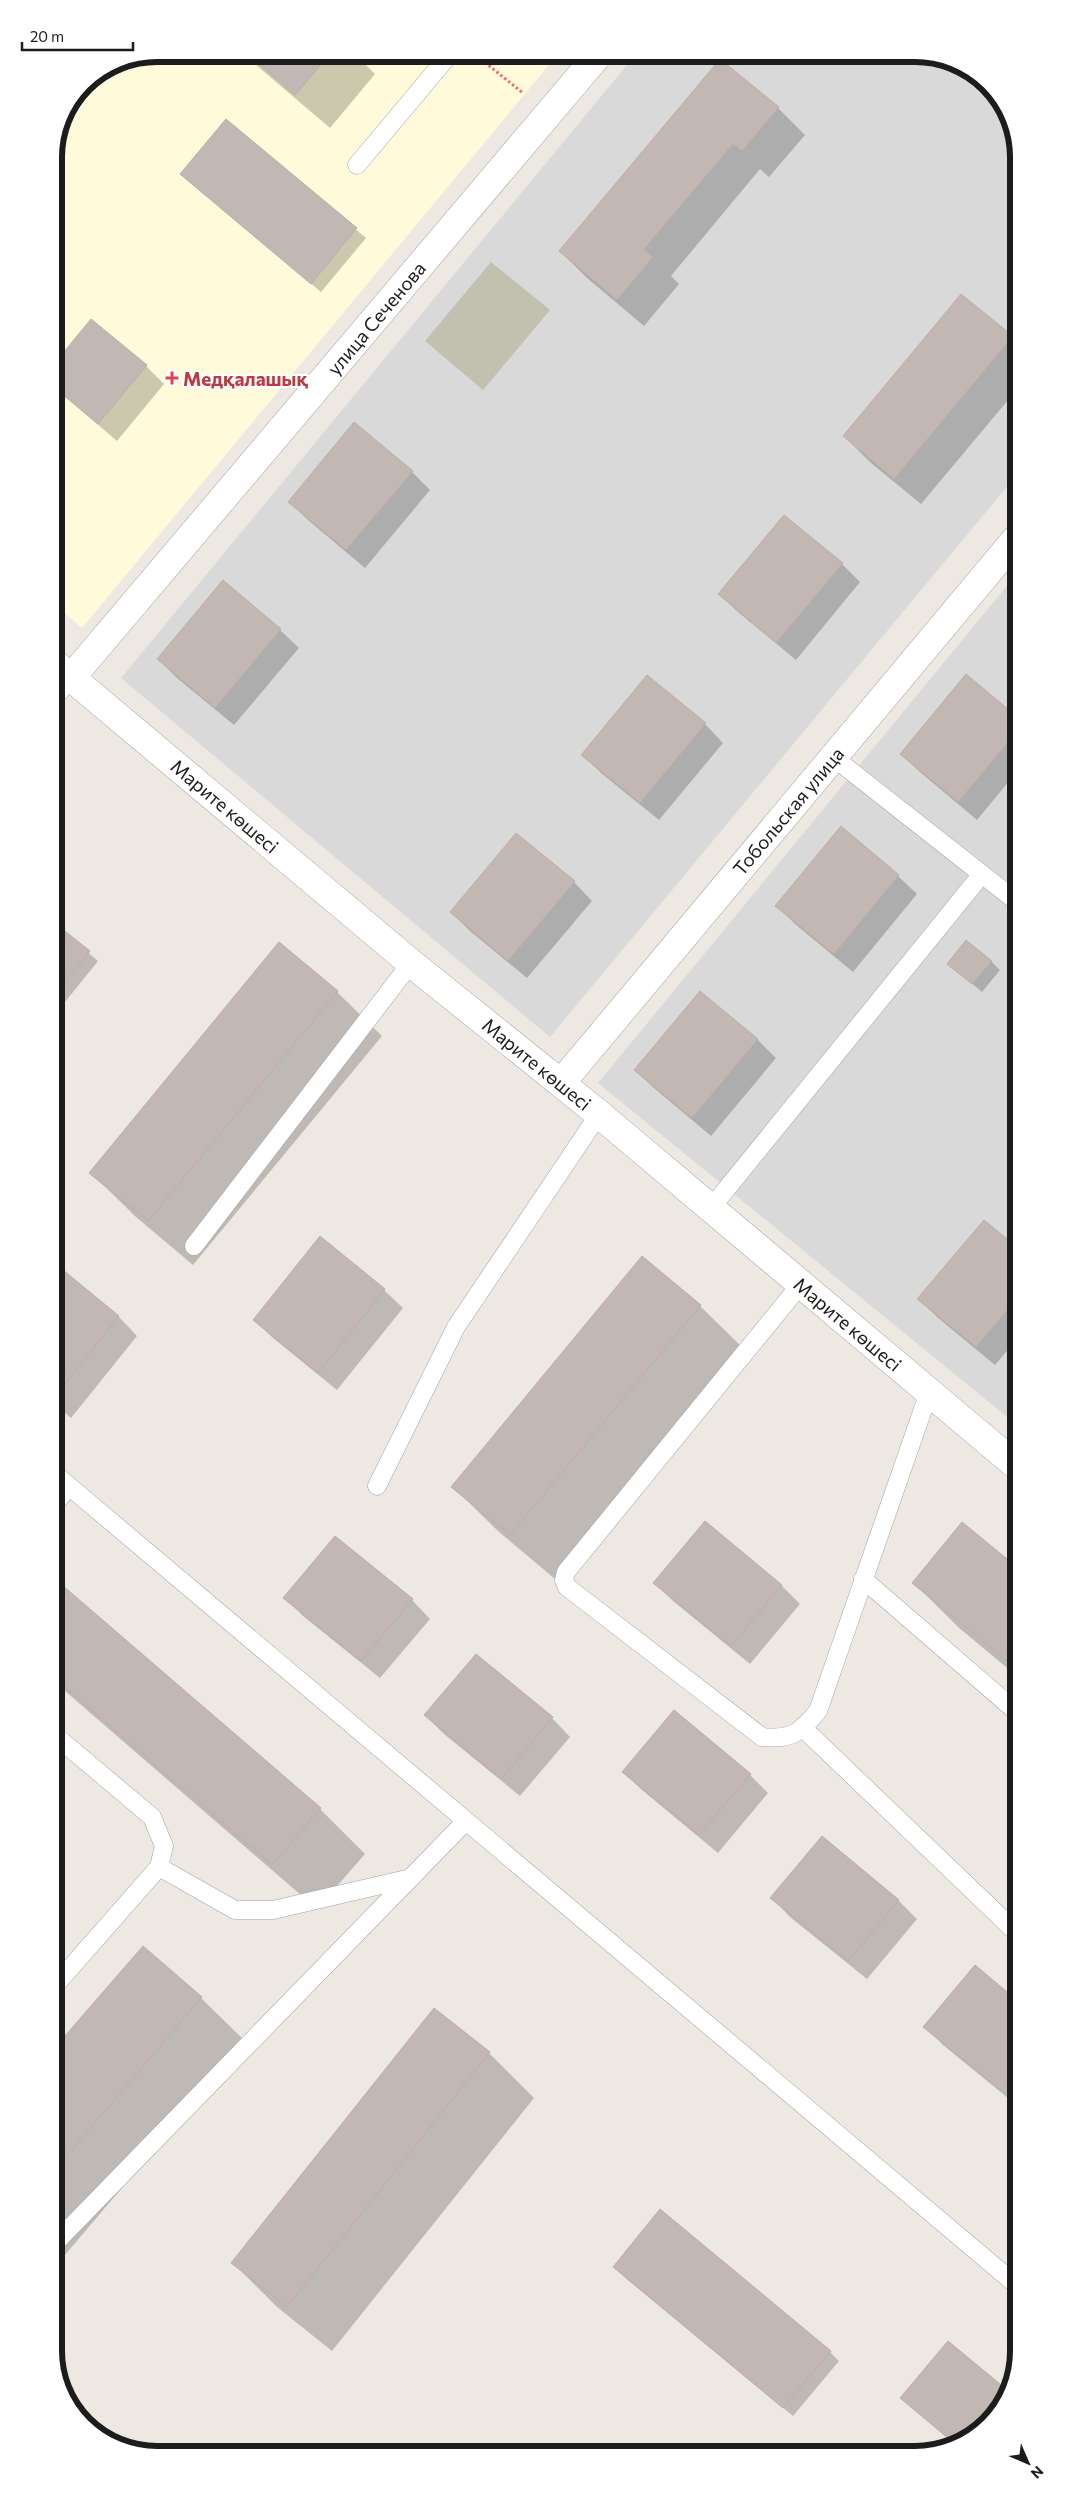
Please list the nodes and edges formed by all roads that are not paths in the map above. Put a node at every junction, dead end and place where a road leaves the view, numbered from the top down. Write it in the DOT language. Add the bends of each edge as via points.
graph roads {
  1 [pos="442,63"];
  2 [pos="591,63"];
  3 [pos="357,164"];
  4 [pos="1010,546"];
  5 [pos="63,678"];
  6 [pos="63,681"];
  7 [pos="834,757"];
  8 [pos="982,874"];
  9 [pos="1010,896"];
  10 [pos="411,963"];
  11 [pos="561,1083"];
  12 [pos="599,1114"];
  13 [pos="711,1208"];
  14 [pos="194,1246"];
  15 [pos="801,1284"];
  16 [pos="929,1392"];
  17 [pos="1010,1460"];
  18 [pos="63,1482"];
  19 [pos="377,1486"];
  20 [pos="863,1579"];
  21 [pos="1010,1707"];
  22 [pos="804,1729"];
  23 [pos="62,1742"];
  24 [pos="466,1821"];
  25 [pos="159,1867"];
  26 [pos="412,1878"];
  27 [pos="1010,1926"];
  28 [pos="62,1977"];
  29 [pos="62,2236"];
  30 [pos="1010,2279"];
  1 -- 3 [label="lane"];
  2 -- 5 [label="street, улица Сеченова"];
  4 -- 7 [label="street, Тобольская улица"];
  6 -- 10 [label="street, Марите көшесі"];
  7 -- 8 [label="lane"];
  7 -- 11 [label="street, Тобольская улица"];
  8 -- 9 [label="lane"];
  8 -- 13 [label="lane"];
  10 -- 11 [label="street, Марите көшесі"];
  10 -- 14 [label="lane"];
  11 -- 12 [label="street, Марите көшесі"];
  12 -- 13 [label="street, Марите көшесі"];
  12 -- 19 [label="lane" via="456,1327"];
  13 -- 15 [label="street, Марите көшесі"];
  15 -- 16 [label="street, Марите көшесі"];
  15 -- 22 [label="lane" via="566,1572 564,1580 567,1586 762,1737 782,1739"];
  16 -- 17 [label="street, Марите көшесі"];
  16 -- 20 [label="lane"];
  18 -- 24 [label="lane"];
  20 -- 21 [label="lane"];
  20 -- 22 [label="lane" via="818,1711"];
  22 -- 27 [label="lane"];
  23 -- 25 [label="lane" via="152,1817 164,1846"];
  24 -- 26 [label="lane"];
  24 -- 30 [label="lane"];
  25 -- 26 [label="lane" via="235,1910 273,1910"];
  25 -- 28 [label="lane"];
  26 -- 29 [label="lane"];
}
